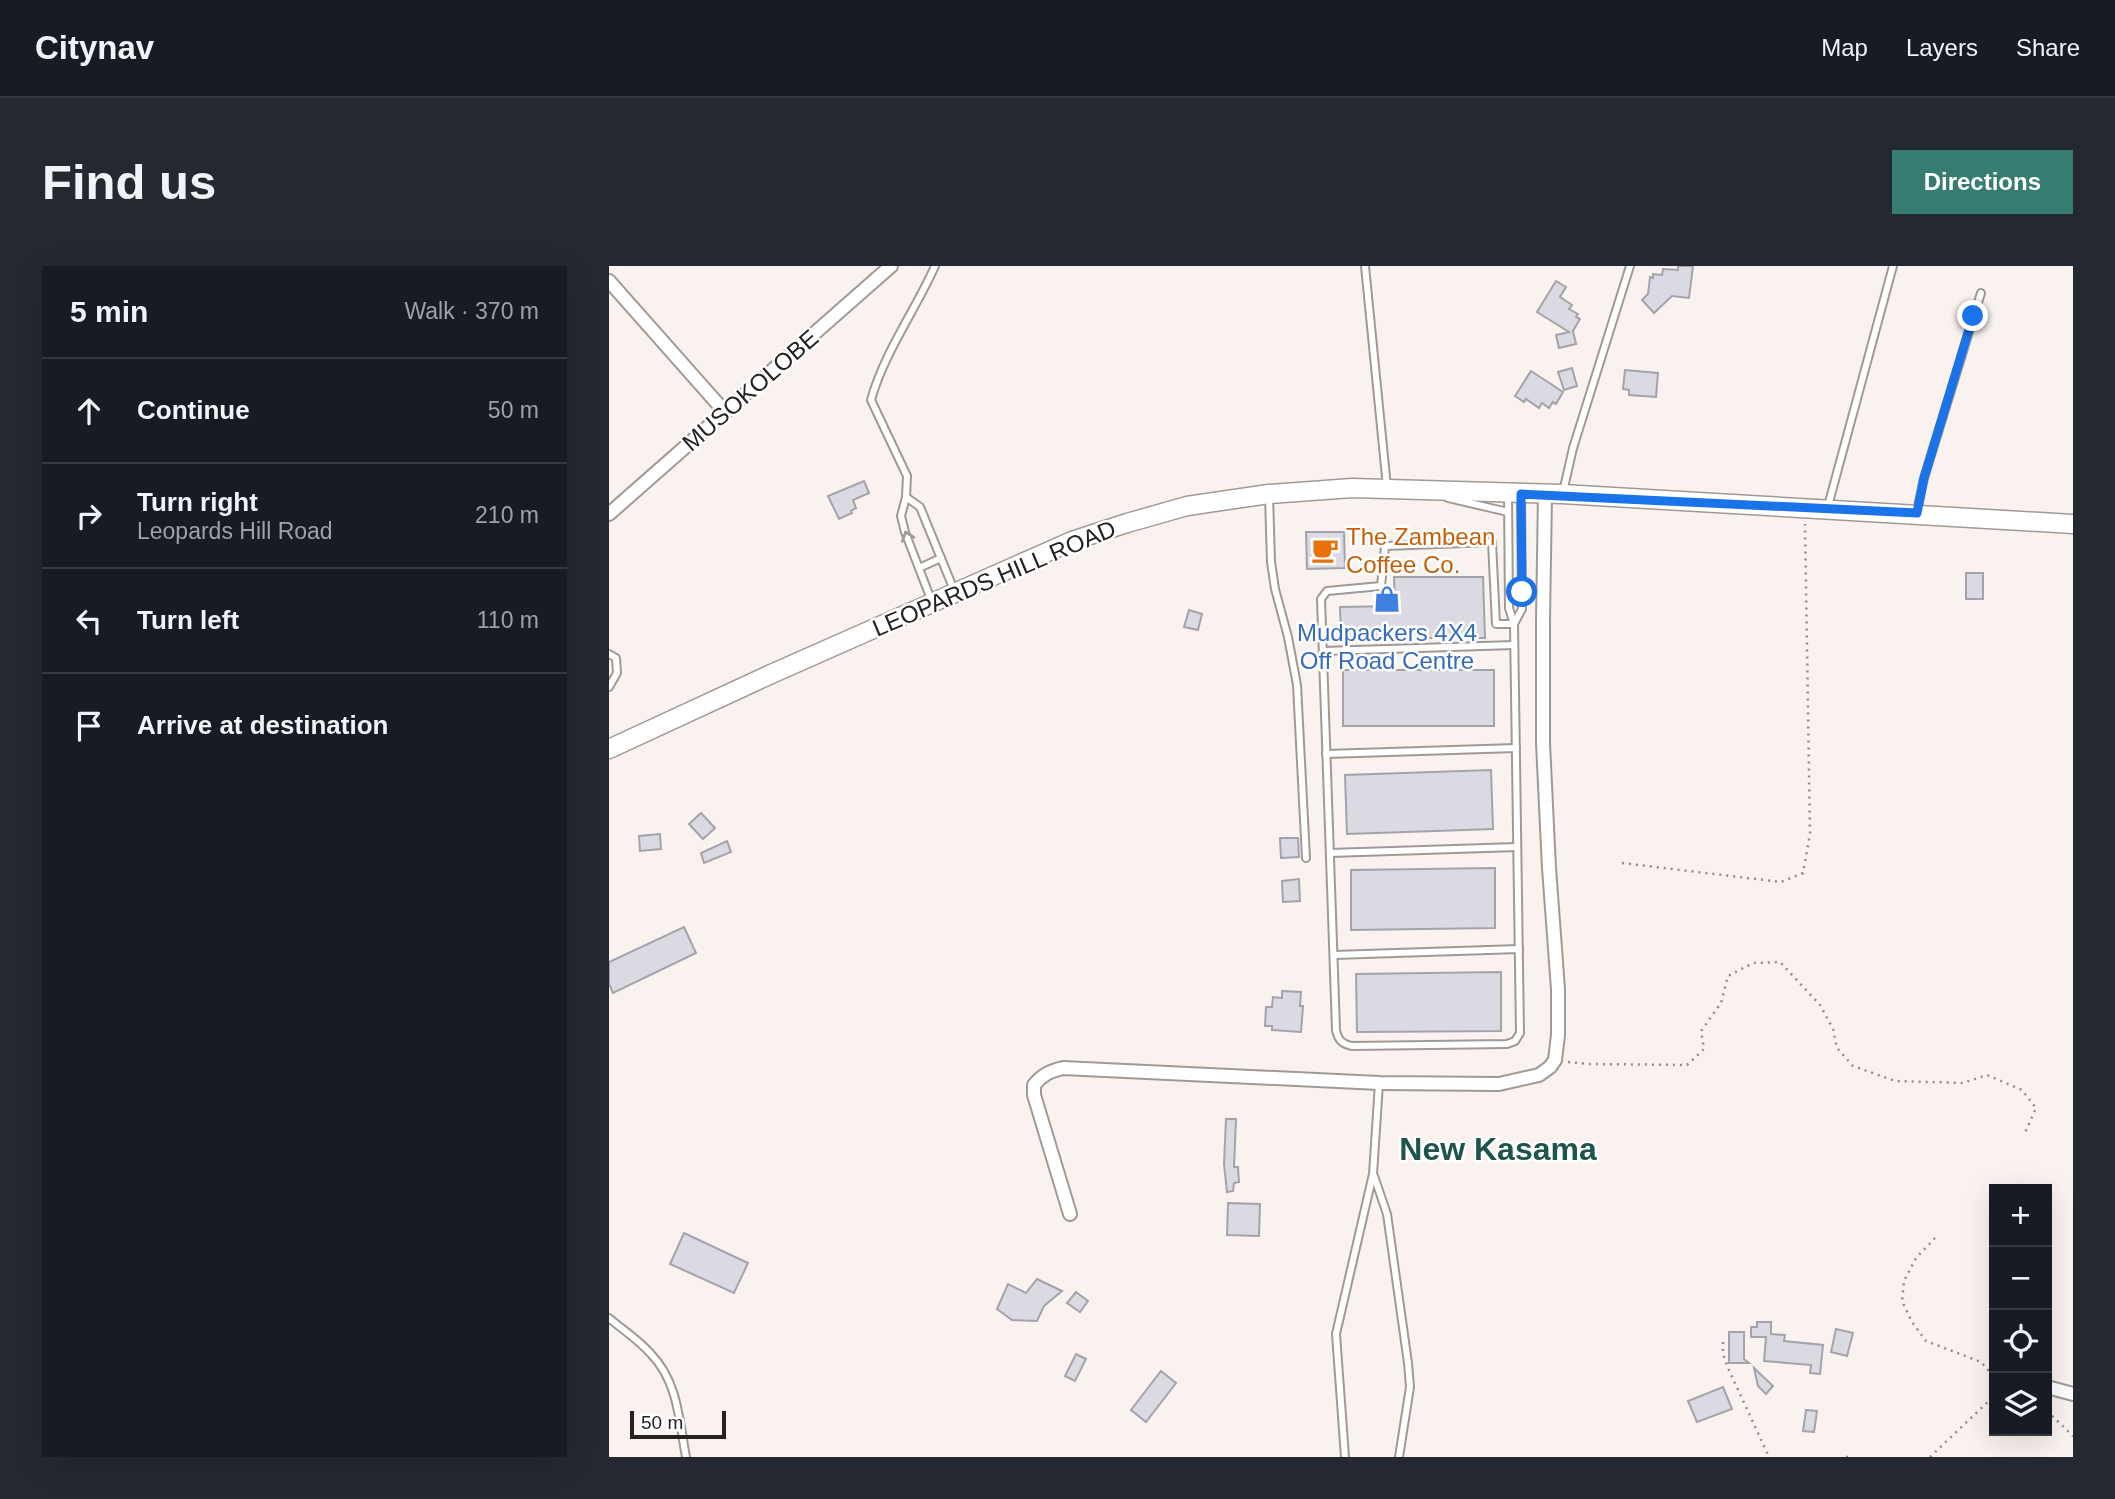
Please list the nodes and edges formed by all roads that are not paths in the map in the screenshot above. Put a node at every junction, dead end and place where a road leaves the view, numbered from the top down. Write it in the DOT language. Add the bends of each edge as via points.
graph roads {
  1 [pos="891,266"];
  2 [pos="935,266"];
  3 [pos="1365,266"];
  4 [pos="1630,266"];
  5 [pos="1893,266"];
  6 [pos="609,281"];
  7 [pos="1981,293"];
  8 [pos="725,412"];
  9 [pos="1388,489"];
  10 [pos="1412,489"];
  11 [pos="1514,493"];
  12 [pos="1269,494"];
  13 [pos="1554,495"];
  14 [pos="906,497"];
  15 [pos="1828,508"];
  16 [pos="1508,512"];
  17 [pos="1917,513"];
  18 [pos="609,514"];
  19 [pos="2073,524"];
  20 [pos="941,558"];
  21 [pos="919,568"];
  22 [pos="955,592"];
  23 [pos="932,602"];
  24 [pos="1514,624"];
  25 [pos="1514,645"];
  26 [pos="1323,651"];
  27 [pos="609,654"];
  28 [pos="609,687"];
  29 [pos="1516,748"];
  30 [pos="609,749"];
  31 [pos="1327,754"];
  32 [pos="1517,847"];
  33 [pos="1330,853"];
  34 [pos="1306,858"];
  35 [pos="1519,949"];
  36 [pos="1334,955"];
  37 [pos="1379,1083"];
  38 [pos="1373,1174"];
  39 [pos="1070,1214"];
  40 [pos="609,1318"];
  41 [pos="2052,1388"];
  42 [pos="2073,1394"];
  43 [pos="685,1457"];
  44 [pos="1345,1457"];
  45 [pos="1399,1457"];
  1 -- 8 [label="street, MUSOKOLOBE"];
  2 -- 14 [label="lane" via="871,400 907,476"];
  3 -- 9 [label="lane"];
  4 -- 13 [label="lane"];
  5 -- 15 [label="lane"];
  6 -- 8 [label="street"];
  7 -- 17 [label="lane"];
  8 -- 18 [label="street, MUSOKOLOBE"];
  9 -- 10 [label="main road, LEOPARDS HILL ROAD"];
  9 -- 12 [label="main road, LEOPARDS HILL ROAD"];
  10 -- 11 [label="main road, LEOPARDS HILL ROAD"];
  10 -- 16 [label="lane"];
  11 -- 13 [label="main road, LEOPARDS HILL ROAD"];
  11 -- 16 [label="lane"];
  11 -- 24 [label="lane" via="1523,609"];
  12 -- 22 [label="main road, LEOPARDS HILL ROAD" via="1187,506 1127,523 1072,541"];
  12 -- 34 [label="lane" via="1271,562 1297,685"];
  13 -- 15 [label="main road, LEOPARDS HILL ROAD"];
  13 -- 37 [label="street" via="1543,620 1543,743 1558,989 1555,1060 1539,1075 1499,1084"];
  14 -- 20 [label="lane" via="920,507"];
  21 -- 14 [label="lane, one-way" via="901,516"];
  15 -- 17 [label="main road, LEOPARDS HILL ROAD"];
  16 -- 24 [label="lane" via="1509,608"];
  17 -- 19 [label="main road, LEOPARDS HILL ROAD"];
  20 -- 21 [label="lane"];
  20 -- 22 [label="lane"];
  21 -- 23 [label="lane"];
  22 -- 23 [label="main road, LEOPARDS HILL ROAD"];
  23 -- 30 [label="main road, LEOPARDS HILL ROAD"];
  24 -- 25 [label="lane"];
  24 -- 26 [label="lane" via="1496,624 1492,542 1385,546 1381,586 1323,594"];
  25 -- 26 [label="lane"];
  25 -- 29 [label="lane"];
  26 -- 31 [label="lane"];
  27 -- 28 [label="lane" via="616,658 617,673"];
  29 -- 31 [label="lane"];
  29 -- 32 [label="lane"];
  31 -- 33 [label="lane"];
  32 -- 33 [label="lane"];
  32 -- 35 [label="lane"];
  33 -- 36 [label="lane"];
  35 -- 36 [label="lane"];
  35 -- 36 [label="lane" via="1520,1033 1507,1044 1344,1044 1336,1030"];
  37 -- 38 [label="lane"];
  37 -- 39 [label="street" via="1050,1071 1034,1085 1034,1095"];
  38 -- 44 [label="lane" via="1336,1334"];
  38 -- 45 [label="lane" via="1387,1214 1408,1363 1410,1387"];
  40 -- 43 [label="lane" via="651,1353 668,1375"];
  41 -- 42 [label="street"];
}
